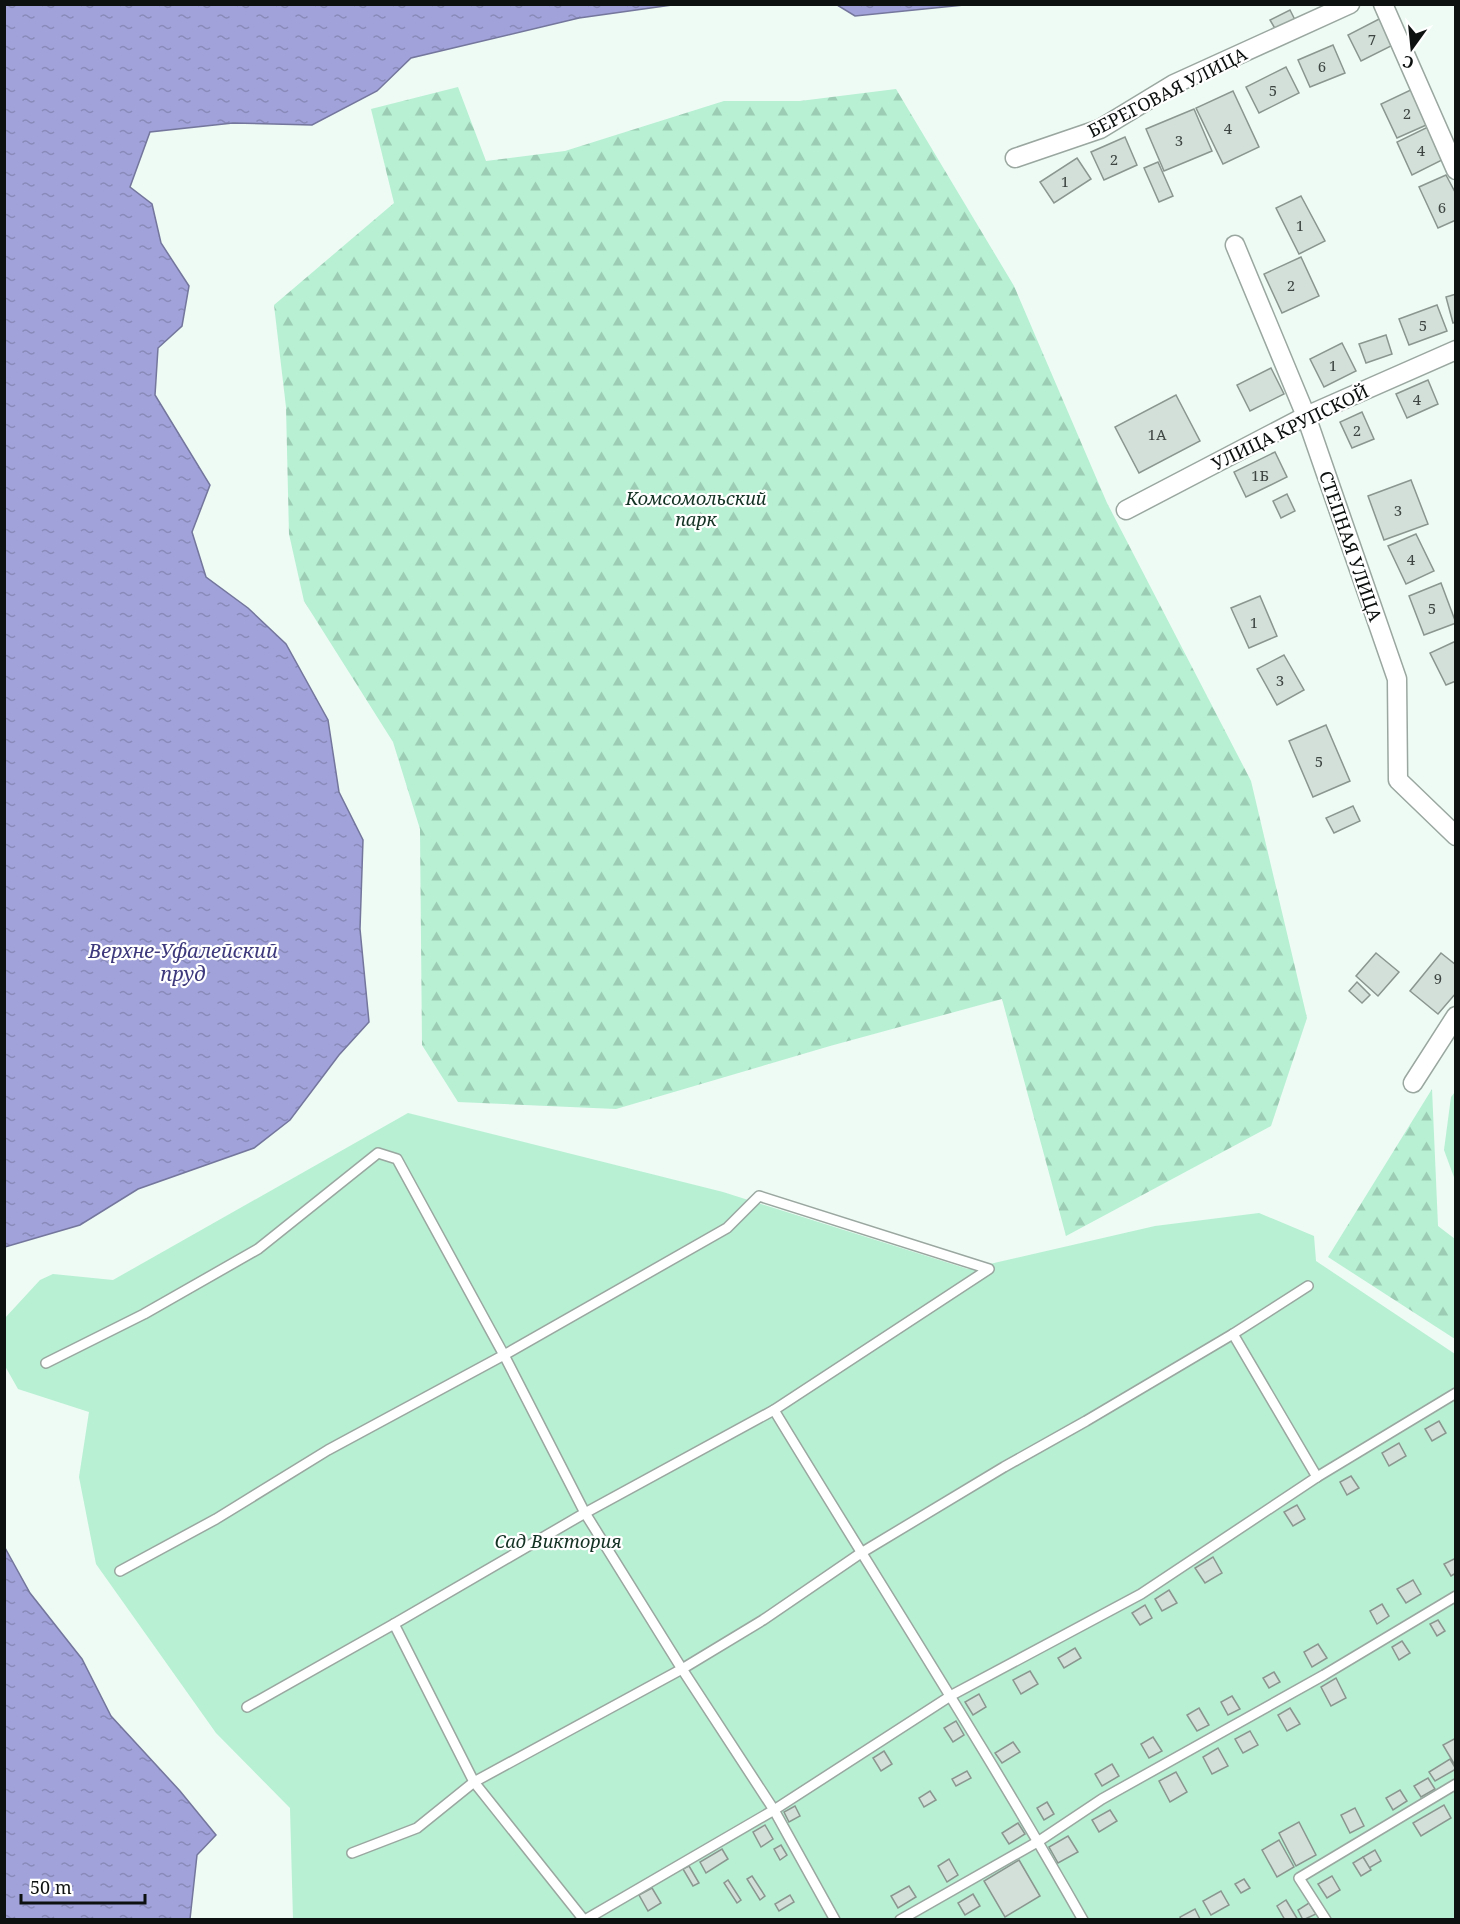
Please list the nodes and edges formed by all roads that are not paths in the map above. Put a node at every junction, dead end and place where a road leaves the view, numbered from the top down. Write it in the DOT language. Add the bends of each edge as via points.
graph roads {
  1 [pos="1350,4"];
  2 [pos="1383,4"];
  3 [pos="1015,158"];
  4 [pos="1455,170"];
  5 [pos="1235,245"];
  6 [pos="1455,350"];
  7 [pos="1306,416"];
  8 [pos="1126,510"];
  9 [pos="1455,836"];
  10 [pos="1455,1016"];
  11 [pos="1413,1083"];
  12 [pos="1308,1286"];
  13 [pos="1233,1334"];
  14 [pos="504,1355"];
  15 [pos="46,1363"];
  16 [pos="1455,1394"];
  17 [pos="774,1410"];
  18 [pos="1317,1477"];
  19 [pos="585,1513"];
  20 [pos="861,1553"];
  21 [pos="120,1571"];
  22 [pos="1455,1596"];
  23 [pos="394,1624"];
  24 [pos="682,1669"];
  25 [pos="952,1695"];
  26 [pos="247,1707"];
  27 [pos="474,1782"];
  28 [pos="1455,1784"];
  29 [pos="774,1810"];
  30 [pos="1039,1841"];
  31 [pos="352,1853"];
  32 [pos="585,1920"];
  33 [pos="835,1920"];
  34 [pos="900,1920"];
  35 [pos="1083,1920"];
  36 [pos="1326,1920"];
  1 -- 3 [label="street, БЕРЕГОВАЯ УЛИЦА" via="1174,84 1100,129"];
  2 -- 4 [label="street"];
  5 -- 7 [label="street, СТЕПНАЯ УЛИЦА"];
  6 -- 7 [label="street, УЛИЦА КРУПСКОЙ"];
  7 -- 8 [label="street, УЛИЦА КРУПСКОЙ"];
  7 -- 9 [label="street, СТЕПНАЯ УЛИЦА" via="1397,679 1398,780"];
  10 -- 11 [label="street"];
  12 -- 13 [label="lane"];
  13 -- 18 [label="lane"];
  13 -- 20 [label="lane"];
  14 -- 15 [label="lane" via="397,1159 378,1153 258,1249 144,1314"];
  14 -- 17 [label="lane" via="727,1228 759,1196 989,1269"];
  14 -- 19 [label="lane"];
  14 -- 21 [label="lane" via="328,1450 216,1520"];
  16 -- 18 [label="lane"];
  17 -- 19 [label="lane"];
  17 -- 20 [label="lane"];
  18 -- 25 [label="lane" via="1141,1594"];
  19 -- 23 [label="lane"];
  19 -- 24 [label="lane"];
  20 -- 24 [label="lane"];
  20 -- 25 [label="lane"];
  22 -- 30 [label="lane" via="1102,1799"];
  23 -- 26 [label="lane"];
  23 -- 27 [label="lane"];
  24 -- 27 [label="lane"];
  24 -- 29 [label="lane"];
  25 -- 29 [label="lane"];
  25 -- 30 [label="lane"];
  27 -- 31 [label="lane" via="417,1828"];
  27 -- 32 [label="lane"];
  28 -- 36 [label="lane" via="1299,1878"];
  29 -- 32 [label="lane"];
  29 -- 33 [label="lane"];
  30 -- 34 [label="lane"];
  30 -- 35 [label="lane"];
}
